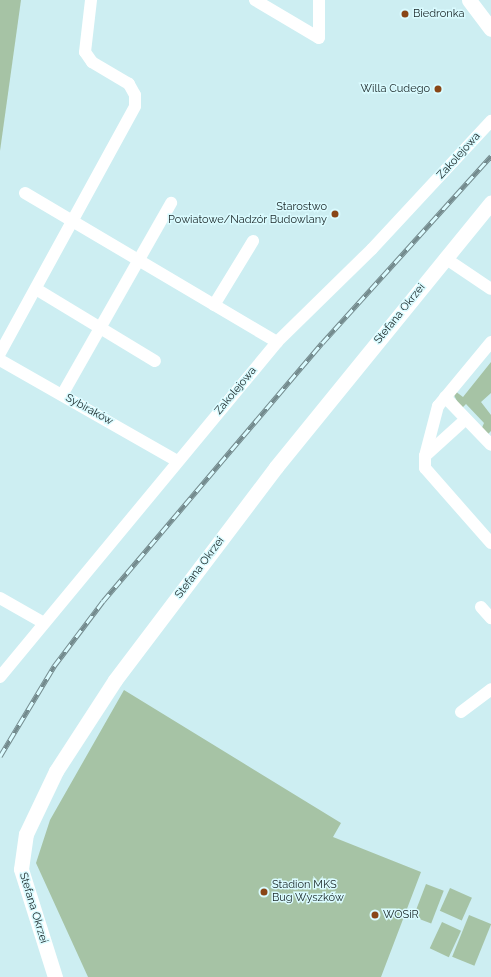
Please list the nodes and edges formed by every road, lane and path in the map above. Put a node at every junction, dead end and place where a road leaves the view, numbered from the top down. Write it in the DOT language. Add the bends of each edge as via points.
graph roads {
  1 [pos="91,0"];
  2 [pos="255,0"];
  3 [pos="319,0"];
  4 [pos="469,0"];
  5 [pos="491,29"];
  6 [pos="491,121"];
  7 [pos="25,193"];
  8 [pos="491,202"];
  9 [pos="171,203"];
  10 [pos="74,221"];
  11 [pos="253,241"];
  12 [pos="445,258"];
  13 [pos="140,260"];
  14 [pos="36,289"];
  15 [pos="491,289"];
  16 [pos="214,305"];
  17 [pos="101,328"];
  18 [pos="277,342"];
  19 [pos="491,342"];
  20 [pos="0,353"];
  21 [pos="0,360"];
  22 [pos="155,361"];
  23 [pos="62,395"];
  24 [pos="445,397"];
  25 [pos="466,419"];
  26 [pos="491,445"];
  27 [pos="425,456"];
  28 [pos="178,461"];
  29 [pos="491,543"];
  30 [pos="0,598"];
  31 [pos="481,607"];
  32 [pos="491,618"];
  33 [pos="42,622"];
  34 [pos="0,677"];
  35 [pos="491,689"];
  36 [pos="461,712"];
  37 [pos="55,977"];
  1 -- 10 [label="street" via="85,52 92,62 129,84 136,100"];
  2 -- 3 [label="street" via="319,38"];
  4 -- 5 [label="street"];
  6 -- 18 [label="street, Zakolejowa" via="372,249"];
  7 -- 10 [label="street"];
  8 -- 12 [label="street, Stefana Okrzei"];
  9 -- 13 [label="street"];
  10 -- 13 [label="street"];
  10 -- 14 [label="street"];
  11 -- 16 [label="street"];
  12 -- 15 [label="street"];
  12 -- 37 [label="street, Stefana Okrzei" via="266,480 115,680 56,771 26,834 21,869"];
  13 -- 16 [label="street"];
  13 -- 17 [label="street"];
  14 -- 17 [label="street"];
  14 -- 20 [label="street"];
  16 -- 18 [label="street"];
  17 -- 22 [label="street"];
  17 -- 23 [label="street"];
  18 -- 28 [label="street, Zakolejowa"];
  19 -- 24 [label="street"];
  21 -- 23 [label="street, Sybiraków"];
  23 -- 28 [label="street, Sybiraków"];
  24 -- 25 [label="street"];
  24 -- 27 [label="street" via="438,406"];
  25 -- 26 [label="street"];
  25 -- 27 [label="street"];
  27 -- 29 [label="street" via="425,468"];
  28 -- 33 [label="street, Zakolejowa"];
  30 -- 33 [label="street"];
  31 -- 32 [label="street"];
  33 -- 34 [label="street, Zakolejowa"];
  35 -- 36 [label="street"];
}
